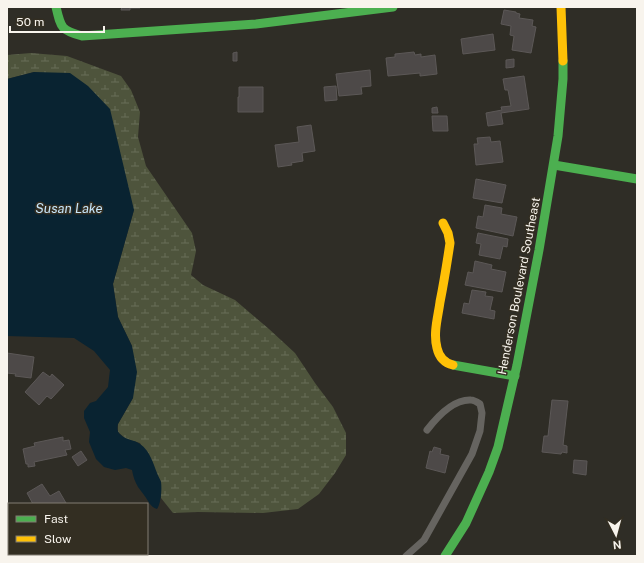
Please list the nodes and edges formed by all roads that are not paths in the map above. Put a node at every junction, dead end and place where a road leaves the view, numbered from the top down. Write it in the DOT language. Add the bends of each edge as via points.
graph roads {
  1 [pos="56,7"];
  2 [pos="393,7"];
  3 [pos="561,7"];
  4 [pos="554,165"];
  5 [pos="637,179"];
  6 [pos="443,223"];
  7 [pos="515,376"];
  8 [pos="427,430"];
  9 [pos="406,556"];
  10 [pos="445,556"];
  1 -- 2 [label="street" via="60,26 82,36 256,24"];
  3 -- 4 [label="street, Henderson Boulevard Southeast" via="563,79"];
  4 -- 5 [label="street"];
  4 -- 7 [label="street, Henderson Boulevard Southeast"];
  6 -- 7 [label="street" via="450,243 436,328 436,341 441,359 448,364"];
  7 -- 10 [label="street, Henderson Boulevard Southeast" via="489,472 466,523"];
  8 -- 9 [label="lane" via="448,408 463,401 473,400 480,404 480,431 472,454 424,540"];
}
